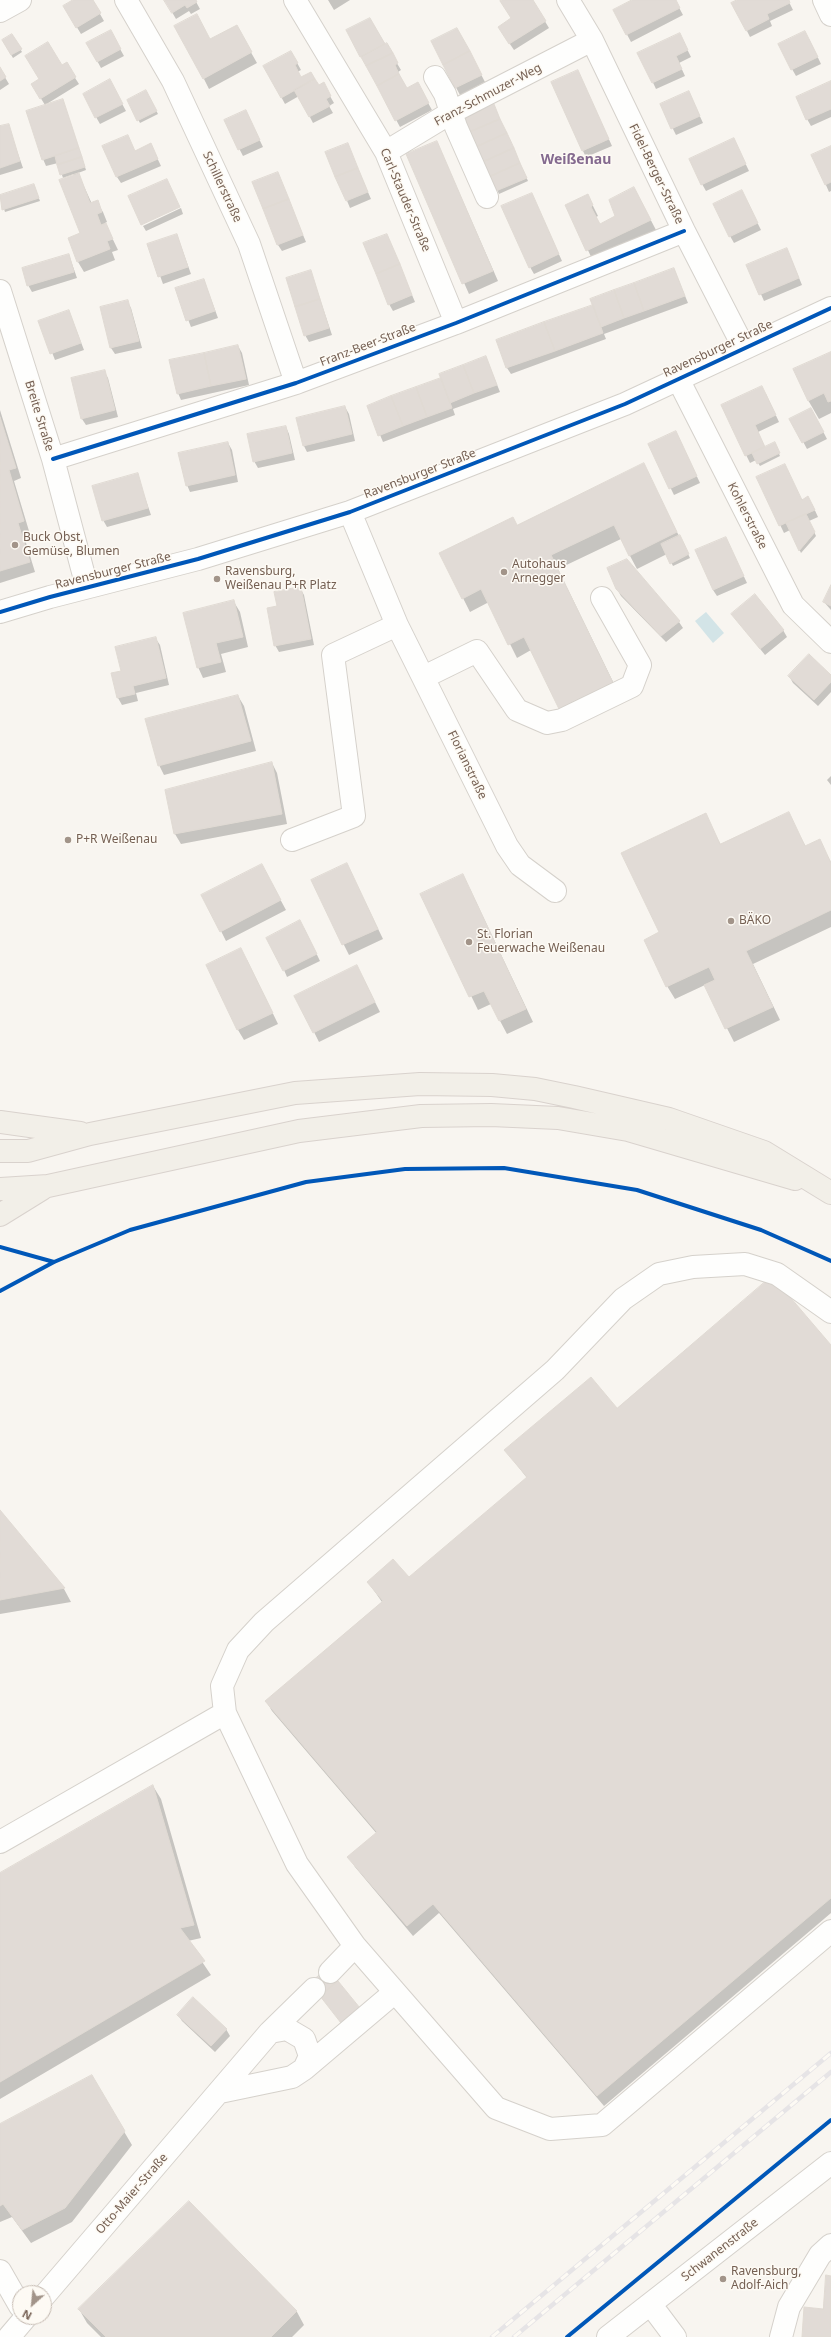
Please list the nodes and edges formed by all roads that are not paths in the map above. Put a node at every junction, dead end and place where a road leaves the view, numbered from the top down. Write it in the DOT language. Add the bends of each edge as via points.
graph roads {
  1 [pos="20,0"];
  2 [pos="126,0"];
  3 [pos="294,0"];
  4 [pos="568,0"];
  5 [pos="824,0"];
  6 [pos="0,11"];
  7 [pos="831,15"];
  8 [pos="592,40"];
  9 [pos="435,77"];
  10 [pos="452,112"];
  11 [pos="386,152"];
  12 [pos="486,197"];
  13 [pos="684,231"];
  14 [pos="0,292"];
  15 [pos="831,308"];
  16 [pos="456,323"];
  17 [pos="744,348"];
  18 [pos="678,379"];
  19 [pos="296,383"];
  20 [pos="53,460"];
  21 [pos="350,512"];
  22 [pos="87,587"];
  23 [pos="602,598"];
  24 [pos="0,612"];
  25 [pos="397,625"];
  26 [pos="831,642"];
  27 [pos="424,677"];
  28 [pos="292,840"];
  29 [pos="555,891"];
  30 [pos="0,1122"];
  31 [pos="90,1134"];
  32 [pos="0,1151"];
  33 [pos="48,1186"];
  34 [pos="0,1189"];
  35 [pos="826,1190"];
  36 [pos="0,1215"];
  37 [pos="831,1312"];
  38 [pos="225,1713"];
  39 [pos="0,1842"];
  40 [pos="831,1931"];
  41 [pos="355,1946"];
  42 [pos="330,1972"];
  43 [pos="314,1989"];
  44 [pos="395,1992"];
  45 [pos="270,2032"];
  46 [pos="304,2069"];
  47 [pos="220,2092"];
  48 [pos="831,2163"];
  49 [pos="831,2245"];
  50 [pos="0,2271"];
  51 [pos="52,2287"];
  52 [pos="12,2292"];
  53 [pos="651,2305"];
  54 [pos="20,2325"];
  55 [pos="10,2337"];
  56 [pos="608,2337"];
  57 [pos="675,2337"];
  58 [pos="782,2337"];
  1 -- 6 [label="street"];
  2 -- 19 [label="street, Schillerstraße" via="173,82 249,244"];
  3 -- 11 [label="street, Carl-Stauder-Straße"];
  4 -- 8 [label="street, Fidel-Berger-Straße"];
  5 -- 7 [label="street"];
  8 -- 10 [label="street, Franz-Schmuzer-Weg"];
  8 -- 13 [label="street, Fidel-Berger-Straße"];
  9 -- 10 [label="street"];
  10 -- 11 [label="street, Franz-Schmuzer-Weg"];
  10 -- 12 [label="street"];
  11 -- 16 [label="street, Carl-Stauder-Straße"];
  13 -- 16 [label="street, Franz-Beer-Straße"];
  13 -- 17 [label="street, Fidel-Berger-Straße"];
  14 -- 20 [label="street, Breite Straße"];
  15 -- 17 [label="street, Ravensburger Straße"];
  16 -- 19 [label="street, Franz-Beer-Straße"];
  17 -- 18 [label="street, Ravensburger Straße"];
  18 -- 21 [label="street, Ravensburger Straße" via="625,404"];
  18 -- 26 [label="street, Kohlerstraße" via="793,605"];
  19 -- 20 [label="street, Franz-Beer-Straße"];
  20 -- 22 [label="street, Breite Straße"];
  21 -- 22 [label="street, Ravensburger Straße" via="198,559"];
  21 -- 25 [label="street, Florianstraße"];
  22 -- 24 [label="street, Ravensburger Straße"];
  23 -- 27 [label="street" via="640,666 632,686 562,720 547,723 518,710 477,651"];
  25 -- 27 [label="street, Florianstraße"];
  25 -- 28 [label="street" via="333,655 354,816"];
  27 -- 29 [label="street, Florianstraße" via="507,846 520,865"];
  30 -- 31 [label="main road"];
  31 -- 32 [label="main road" via="28,1151"];
  31 -- 35 [label="main road" via="295,1093 420,1084 492,1085 568,1095 668,1119 764,1152"];
  33 -- 34 [label="main road"];
  33 -- 35 [label="main road" via="299,1131 421,1116 491,1115 558,1118 628,1130"];
  33 -- 36 [label="main road"];
  37 -- 38 [label="street" via="777,1274 745,1264 693,1267 659,1274 623,1299 556,1370 264,1622 238,1650 222,1686"];
  38 -- 39 [label="street"];
  38 -- 41 [label="street" via="297,1864"];
  40 -- 44 [label="street" via="602,2125 550,2129 496,2108"];
  41 -- 42 [label="street"];
  41 -- 44 [label="street"];
  43 -- 45 [label="street, Otto-Maier-Straße"];
  44 -- 46 [label="street"];
  45 -- 46 [label="street" via="287,2029 304,2040 310,2056"];
  45 -- 47 [label="street, Otto-Maier-Straße"];
  46 -- 47 [label="street" via="292,2077"];
  47 -- 51 [label="street, Otto-Maier-Straße"];
  48 -- 53 [label="street, Schwanenstraße"];
  49 -- 58 [label="street" via="820,2255 789,2307"];
  50 -- 52 [label="street"];
  53 -- 56 [label="street, Schwanenstraße"];
  53 -- 57 [label="street"];
  54 -- 55 [label="street"];
}
